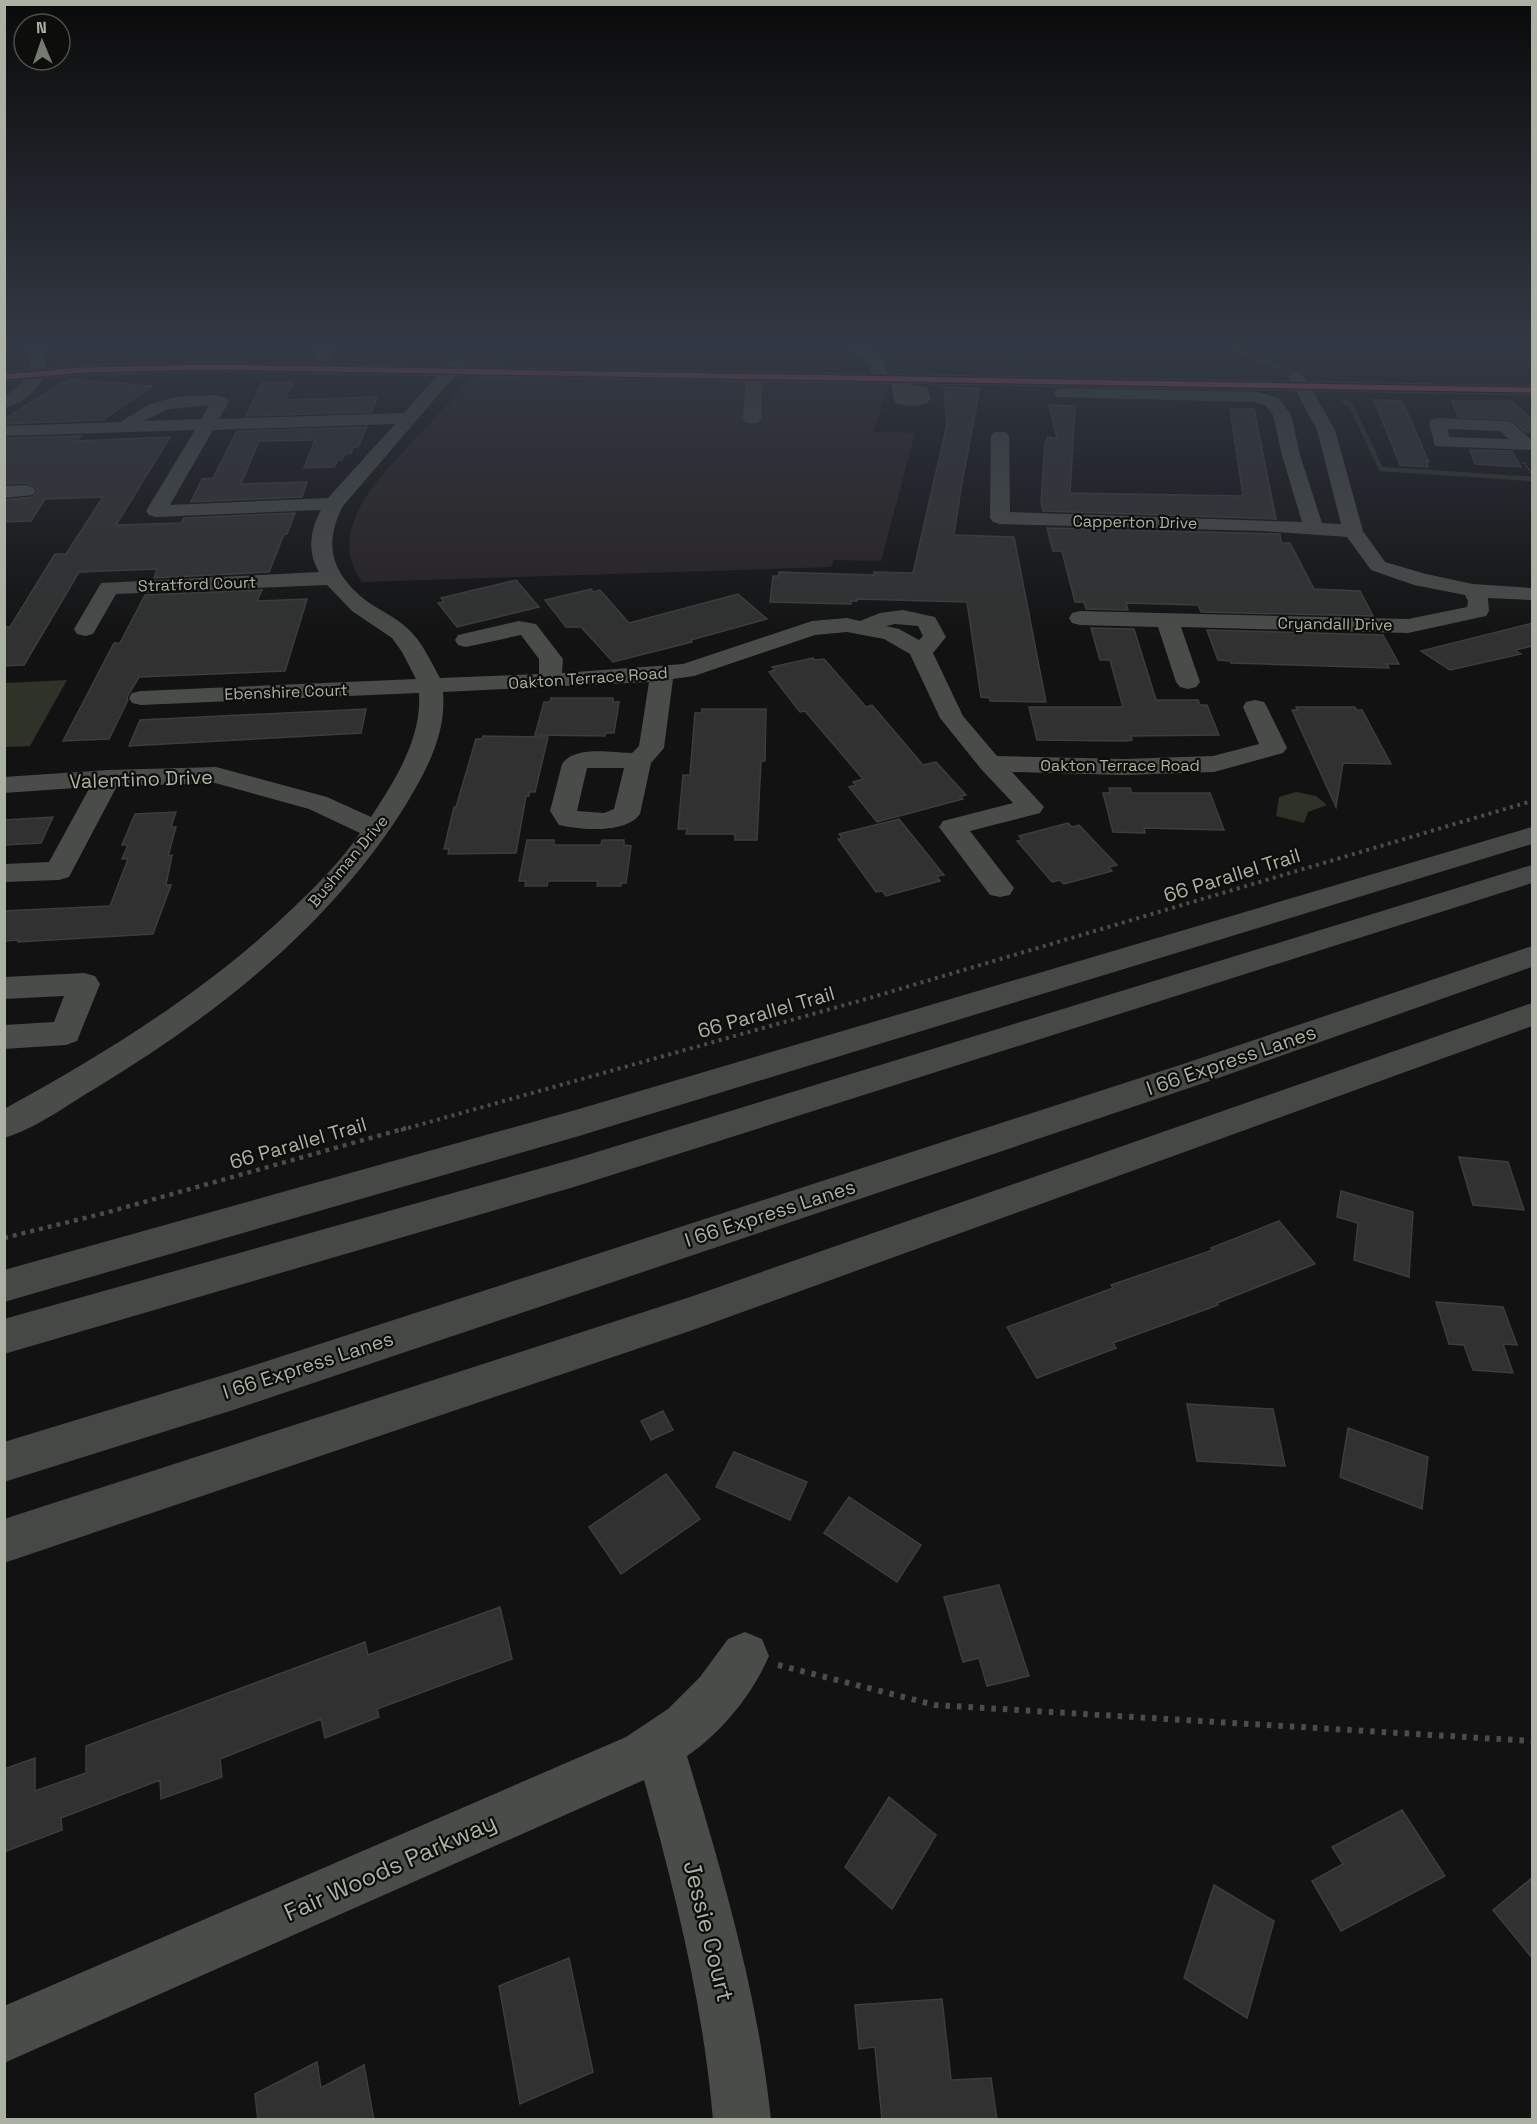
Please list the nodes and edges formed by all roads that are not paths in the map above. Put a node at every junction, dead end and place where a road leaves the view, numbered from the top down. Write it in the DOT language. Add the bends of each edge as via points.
graph roads {
  1 [pos="195,443"];
  2 [pos="388,443"];
  3 [pos="1000,443"];
  4 [pos="1288,443"];
  5 [pos="1330,443"];
  6 [pos="26,491"];
  7 [pos="4,492"];
  8 [pos="334,504"];
  9 [pos="1314,529"];
  10 [pos="1353,531"];
  11 [pos="333,578"];
  12 [pos="1473,590"];
  13 [pos="1533,594"];
  14 [pos="1080,618"];
  15 [pos="1167,620"];
  16 [pos="85,629"];
  17 [pos="466,640"];
  18 [pos="662,673"];
  19 [pos="550,681"];
  20 [pos="1188,682"];
  21 [pos="431,686"];
  22 [pos="141,698"];
  23 [pos="1255,707"];
  24 [pos="639,762"];
  25 [pos="990,764"];
  26 [pos="108,778"];
  27 [pos="4,785"];
  28 [pos="376,830"];
  29 [pos="1533,835"];
  30 [pos="4,873"];
  31 [pos="1533,874"];
  32 [pos="1000,888"];
  33 [pos="1533,956"];
  34 [pos="4,988"];
  35 [pos="1533,1014"];
  36 [pos="4,1037"];
  37 [pos="4,1125"];
  38 [pos="4,1286"];
  39 [pos="4,1337"];
  40 [pos="4,1462"];
  41 [pos="4,1540"];
  42 [pos="745,1656"];
  43 [pos="659,1746"];
  44 [pos="4,2035"];
  45 [pos="742,2120"];
  1 -- 8 [label="street" via="156,511"];
  2 -- 8 [label="street"];
  3 -- 9 [label="street, Capperton Drive" via="1000,518"];
  4 -- 9 [label="street"];
  5 -- 10 [label="street"];
  6 -- 7 [label="street"];
  8 -- 11 [label="street" via="320,535 322,557"];
  9 -- 10 [label="street, Capperton Drive"];
  10 -- 12 [label="street" via="1378,566"];
  11 -- 16 [label="street, Stratford Court" via="109,588"];
  11 -- 21 [label="street" via="356,603 397,631 410,645"];
  12 -- 13 [label="street"];
  12 -- 15 [label="street, Cryandall Drive" via="1479,601 1478,610 1408,626"];
  14 -- 15 [label="street, Cryandall Drive"];
  15 -- 20 [label="street"];
  17 -- 19 [label="street" via="528,629 551,659"];
  18 -- 19 [label="street, Oakton Terrace Road"];
  18 -- 24 [label="street" via="651,747"];
  18 -- 25 [label="street, Oakton Terrace Road" via="686,670 812,628 847,625 891,634 921,652 952,718"];
  19 -- 21 [label="street, Oakton Terrace Road"];
  21 -- 22 [label="street, Ebenshire Court"];
  21 -- 28 [label="street, Bushman Drive" via="424,743 413,770"];
  23 -- 25 [label="street, Oakton Terrace Road" via="1274,748 1214,764 1124,768"];
  25 -- 32 [label="street, Oakton Terrace Road" via="1031,807 953,827"];
  26 -- 27 [label="street, Valentino Drive"];
  26 -- 28 [label="street, Valentino Drive" via="216,775 318,803"];
  26 -- 30 [label="street" via="59,871"];
  28 -- 37 [label="street, Bushman Drive" via="336,881 299,919 228,980 142,1043"];
  29 -- 38 [label="main road" via="843,1046"];
  31 -- 39 [label="main road" via="574,1173"];
  33 -- 40 [label="main road, I 66 Express Lanes" via="1184,1076 230,1392"];
  34 -- 36 [label="street" via="84,984 66,1033"];
  35 -- 41 [label="main road" via="690,1314"];
  42 -- 43 [label="street, Fair Woods Parkway" via="724,1689 705,1709"];
  43 -- 44 [label="street, Fair Woods Parkway"];
  43 -- 45 [label="street, Jessie Court" via="711,1929 730,2016"];
}
